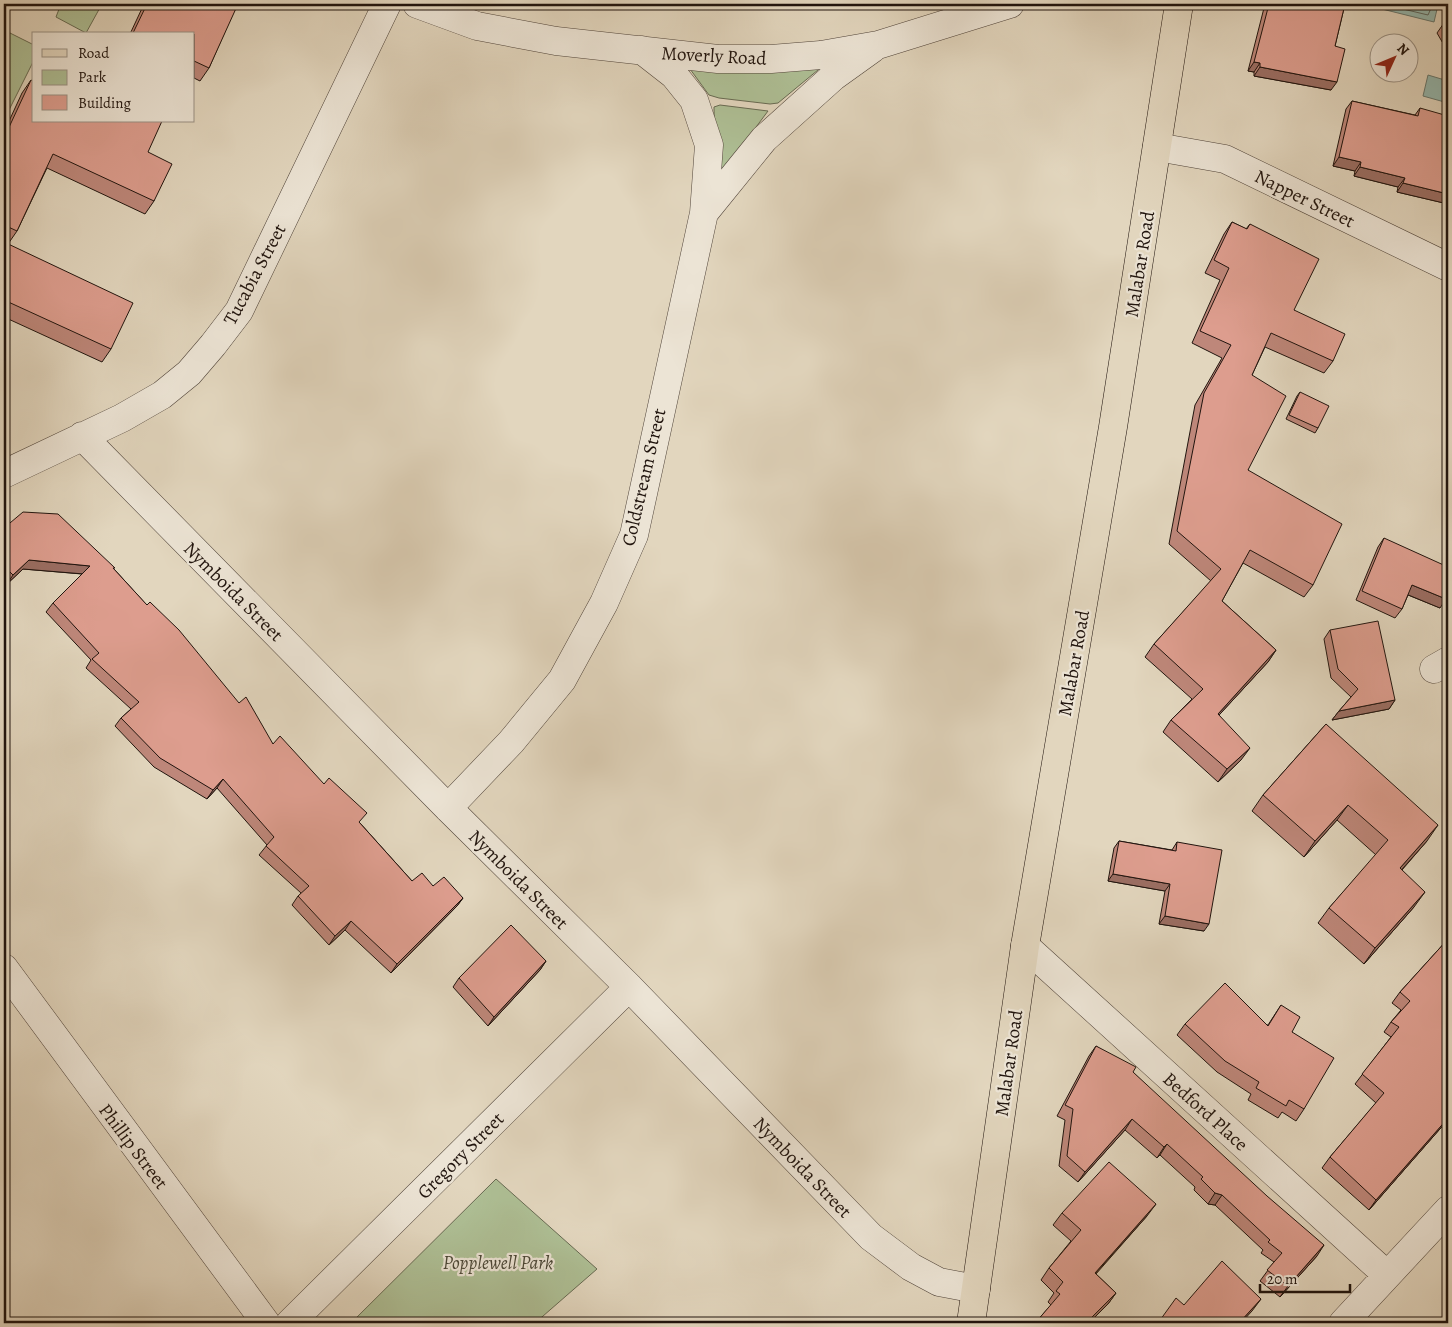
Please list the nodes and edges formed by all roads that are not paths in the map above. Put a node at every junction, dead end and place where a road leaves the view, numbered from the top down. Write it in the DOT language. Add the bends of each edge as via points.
graph roads {
  1 [pos="387,4"];
  2 [pos="418,4"];
  3 [pos="1010,4"];
  4 [pos="1179,4"];
  5 [pos="981,8"];
  6 [pos="878,45"];
  7 [pos="642,50"];
  8 [pos="1157,146"];
  9 [pos="704,213"];
  10 [pos="1448,267"];
  11 [pos="82,436"];
  12 [pos="4,474"];
  13 [pos="448,808"];
  14 [pos="1025,946"];
  15 [pos="4,968"];
  16 [pos="629,987"];
  17 [pos="1448,1210"];
  18 [pos="1388,1275"];
  19 [pos="976,1289"];
  20 [pos="266,1323"];
  21 [pos="290,1323"];
  22 [pos="971,1323"];
  23 [pos="1344,1323"];
  1 -- 11 [label="street, Tucabia Street" via="239,310 214,345 162,395"];
  2 -- 7 [label="street, Moverly Road" via="478,26 556,40"];
  3 -- 5 [label="street, Moverly Road"];
  4 -- 8 [label="main road, Malabar Road"];
  5 -- 6 [label="street, Moverly Road"];
  6 -- 7 [label="street, Moverly Road" via="771,60 718,59"];
  6 -- 9 [label="street, Coldstream Street" via="833,77 764,139"];
  7 -- 9 [label="street, Coldstream Street" via="674,74 694,100 703,123 709,145"];
  8 -- 10 [label="street, Napper Street" via="1225,159"];
  8 -- 14 [label="main road, Malabar Road" via="1112,437"];
  9 -- 13 [label="street, Coldstream Street" via="630,543 604,603 562,680 511,742"];
  11 -- 12 [label="street, Tucabia Street"];
  11 -- 13 [label="street, Nymboida Street"];
  13 -- 16 [label="street, Nymboida Street"];
  14 -- 18 [label="street, Bedford Place"];
  14 -- 19 [label="main road, Malabar Road"];
  15 -- 20 [label="street, Phillip Street"];
  16 -- 19 [label="street, Nymboida Street" via="870,1237 911,1267 939,1282"];
  16 -- 21 [label="street, Gregory Street"];
  17 -- 18 [label="street"];
  18 -- 23 [label="street"];
  19 -- 22 [label="main road, Malabar Road"];
}
